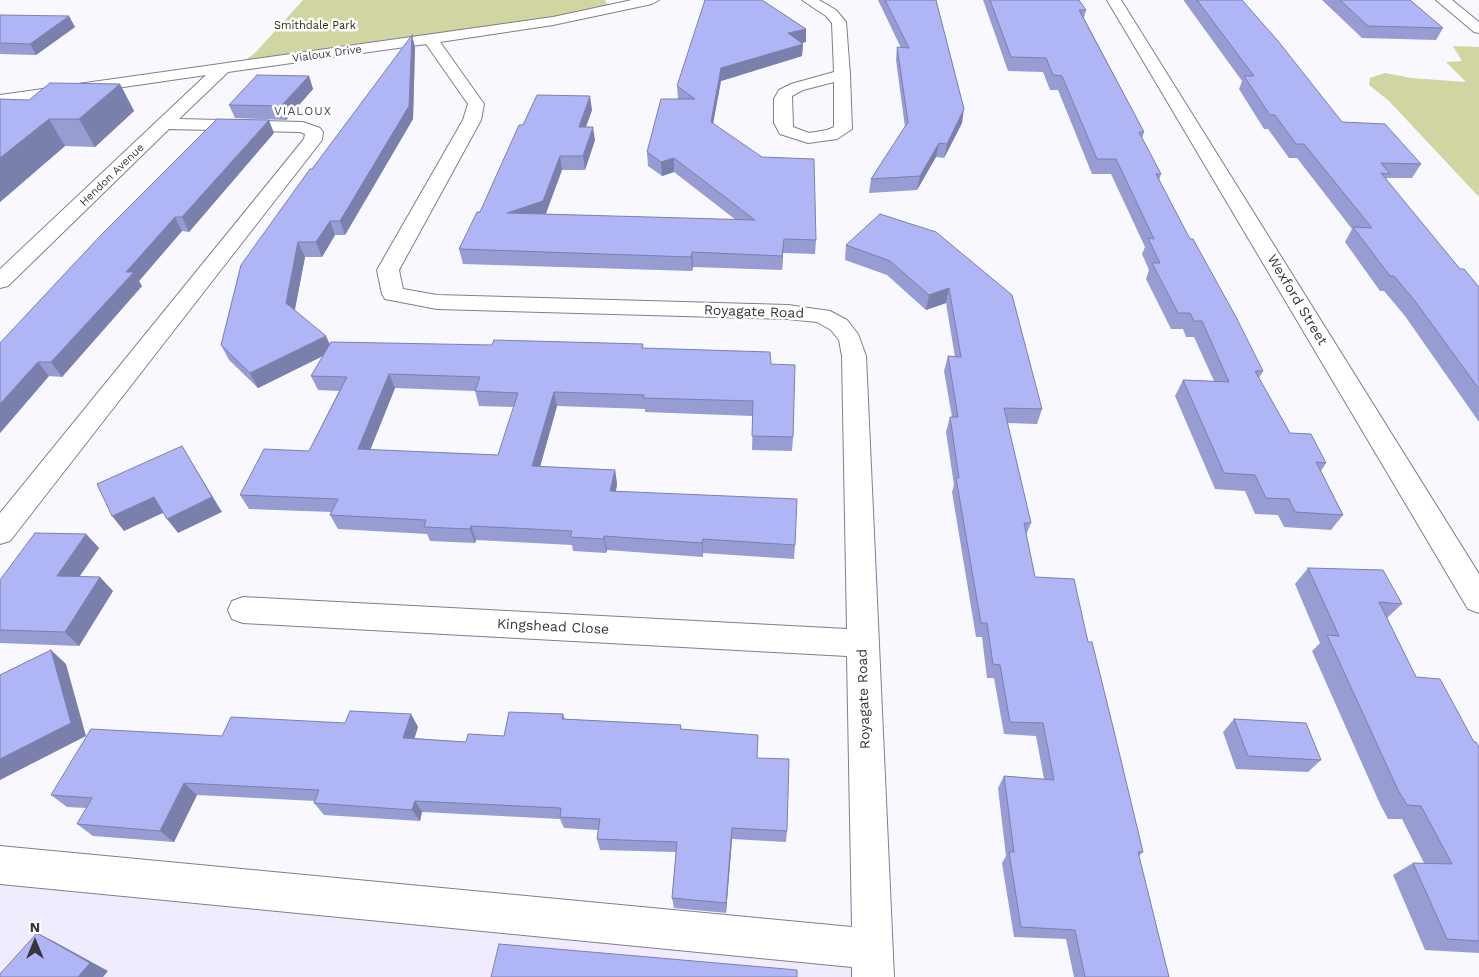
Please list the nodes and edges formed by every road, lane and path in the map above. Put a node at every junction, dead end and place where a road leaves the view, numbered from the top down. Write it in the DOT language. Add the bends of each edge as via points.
graph roads {
  1 [pos="652,0"];
  2 [pos="809,0"];
  3 [pos="1114,0"];
  4 [pos="1443,0"];
  5 [pos="1479,29"];
  6 [pos="431,40"];
  7 [pos="223,68"];
  8 [pos="842,75"];
  9 [pos="0,100"];
  10 [pos="165,124"];
  11 [pos="0,281"];
  12 [pos="0,533"];
  13 [pos="1479,600"];
  14 [pos="243,610"];
  15 [pos="862,643"];
  16 [pos="0,865"];
  17 [pos="873,963"];
  1 -- 6 [label="street, Vialoux Drive" via="562,20"];
  2 -- 8 [label="street" via="839,22"];
  3 -- 13 [label="street, Wexford Street"];
  4 -- 5 [label="street"];
  6 -- 7 [label="street, Vialoux Drive"];
  6 -- 15 [label="street, Royagate Road" via="476,104 472,120 388,270 393,294 437,302 788,312 822,316 839,325 850,339 854,356"];
  7 -- 9 [label="street, Vialoux Drive"];
  7 -- 10 [label="street, Hendon Avenue"];
  8 -- 8 [label="street" via="843,128 831,135 808,138 786,130 782,99 785,93"];
  10 -- 11 [label="street, Hendon Avenue"];
  10 -- 12 [label="street" via="303,128 314,132 313,140"];
  14 -- 15 [label="street, Kingshead Close"];
  15 -- 17 [label="street, Royagate Road"];
  16 -- 17 [label="street"];
}
